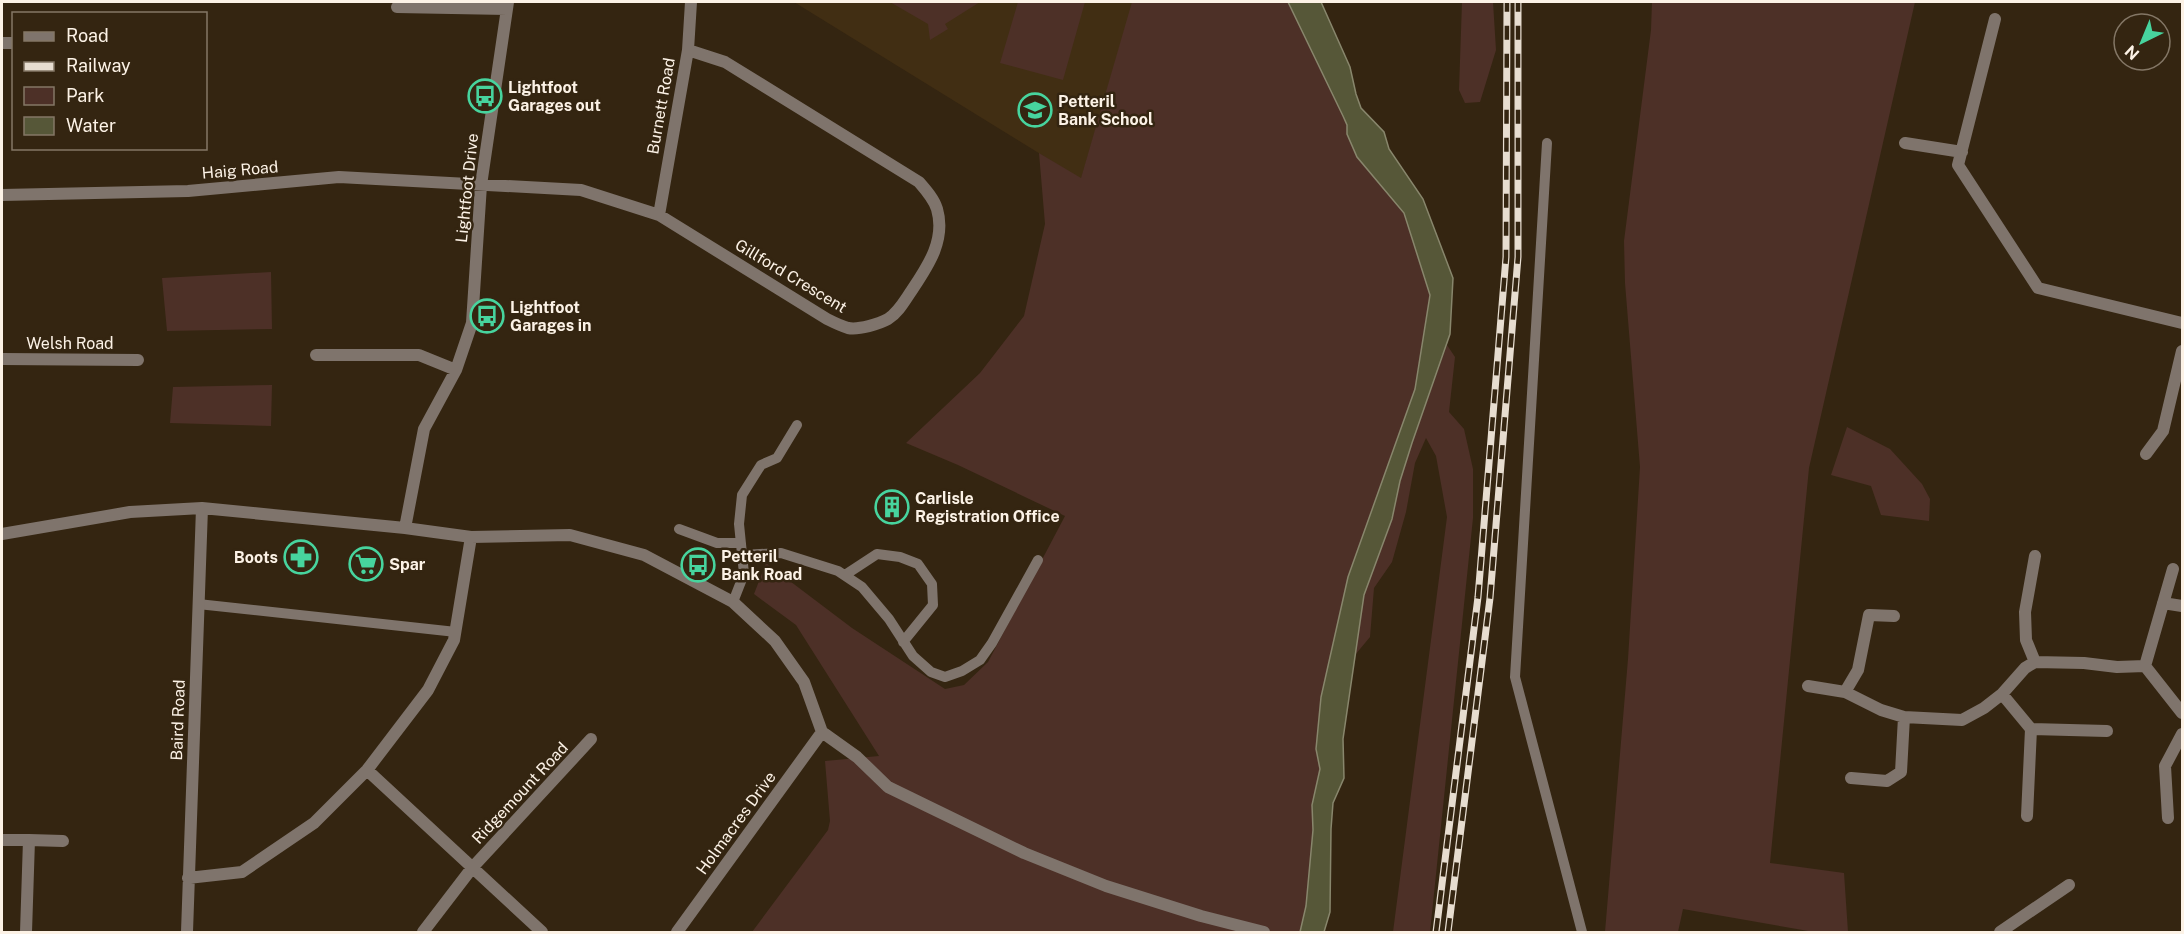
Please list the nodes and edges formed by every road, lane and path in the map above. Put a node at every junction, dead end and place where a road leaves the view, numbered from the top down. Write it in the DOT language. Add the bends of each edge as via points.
graph roads {
  1 [pos="691,2"];
  2 [pos="508,5"];
  3 [pos="397,7"];
  4 [pos="1995,19"];
  5 [pos="688,50"];
  6 [pos="1547,143"];
  7 [pos="1905,143"];
  8 [pos="1962,152"];
  9 [pos="481,185"];
  10 [pos="2,195"];
  11 [pos="659,215"];
  12 [pos="2182,323"];
  13 [pos="2182,351"];
  14 [pos="316,355"];
  15 [pos="2,359"];
  16 [pos="138,360"];
  17 [pos="456,370"];
  18 [pos="797,425"];
  19 [pos="2146,454"];
  20 [pos="202,508"];
  21 [pos="405,528"];
  22 [pos="679,529"];
  23 [pos="2,534"];
  24 [pos="471,537"];
  25 [pos="741,543"];
  26 [pos="742,555"];
  27 [pos="2035,555"];
  28 [pos="1038,560"];
  29 [pos="2173,569"];
  30 [pos="845,575"];
  31 [pos="733,602"];
  32 [pos="2163,603"];
  33 [pos="198,604"];
  34 [pos="2182,606"];
  35 [pos="1894,616"];
  36 [pos="456,632"];
  37 [pos="903,642"];
  38 [pos="2035,662"];
  39 [pos="2145,666"];
  40 [pos="1808,686"];
  41 [pos="1845,692"];
  42 [pos="2002,694"];
  43 [pos="2182,713"];
  44 [pos="1904,717"];
  45 [pos="2031,729"];
  46 [pos="2107,731"];
  47 [pos="822,732"];
  48 [pos="2182,734"];
  49 [pos="591,739"];
  50 [pos="367,770"];
  51 [pos="1851,778"];
  52 [pos="2027,816"];
  53 [pos="2168,818"];
  54 [pos="2,840"];
  55 [pos="29,840"];
  56 [pos="63,841"];
  57 [pos="472,868"];
  58 [pos="188,878"];
  59 [pos="2069,885"];
  60 [pos="26,933"];
  61 [pos="186,933"];
  62 [pos="423,933"];
  63 [pos="542,933"];
  64 [pos="677,933"];
  65 [pos="1264,933"];
  66 [pos="1582,933"];
  67 [pos="2001,933"];
  1 -- 5 [label="street, Burnett Road"];
  2 -- 3 [label="street, Lightfoot Drive"];
  2 -- 9 [label="street, Lightfoot Drive"];
  4 -- 8 [label="street"];
  5 -- 11 [label="street, Burnett Road"];
  5 -- 11 [label="street, Gillford Crescent" via="725,62 919,182 937,209 938,244 932,260 888,319 849,328 827,319"];
  6 -- 66 [label="lane" via="1515,677"];
  7 -- 8 [label="street"];
  8 -- 12 [label="street" via="1958,165 2038,288"];
  9 -- 10 [label="street, Haig Road" via="339,177 188,191"];
  9 -- 11 [label="street, Gillford Crescent" via="581,190"];
  9 -- 17 [label="street, Lightfoot Drive" via="472,323"];
  13 -- 19 [label="street" via="2163,431"];
  14 -- 17 [label="street" via="419,355"];
  15 -- 16 [label="street, Welsh Road"];
  17 -- 21 [label="street, Lightfoot Drive" via="424,429"];
  18 -- 25 [label="lane" via="777,458 761,465 742,495"];
  20 -- 21 [label="street"];
  20 -- 23 [label="street" via="130,512"];
  20 -- 33 [label="street, Baird Road"];
  21 -- 24 [label="street"];
  22 -- 25 [label="lane" via="717,543"];
  24 -- 31 [label="street" via="570,535 644,555"];
  24 -- 36 [label="street"];
  25 -- 26 [label="lane"];
  26 -- 30 [label="lane" via="781,554"];
  26 -- 31 [label="lane" via="744,574"];
  27 -- 38 [label="street" via="2025,612 2026,640"];
  28 -- 37 [label="lane" via="992,643 980,660 962,671 945,677 931,672"];
  29 -- 32 [label="street"];
  30 -- 37 [label="lane" via="862,587"];
  30 -- 37 [label="lane" via="877,554 900,556 918,564 932,584 933,605"];
  31 -- 47 [label="street" via="775,641 804,682"];
  32 -- 34 [label="street"];
  32 -- 39 [label="street"];
  33 -- 36 [label="lane"];
  33 -- 58 [label="street, Baird Road"];
  35 -- 41 [label="street" via="1869,615 1858,670"];
  36 -- 50 [label="street" via="428,690"];
  38 -- 39 [label="street"];
  38 -- 42 [label="street"];
  39 -- 43 [label="street"];
  40 -- 41 [label="street"];
  41 -- 44 [label="street"];
  42 -- 44 [label="street" via="1962,720"];
  42 -- 45 [label="street"];
  44 -- 51 [label="street" via="1901,772 1887,781"];
  45 -- 46 [label="street"];
  45 -- 52 [label="street"];
  47 -- 64 [label="street, Holmacres Drive"];
  47 -- 65 [label="street" via="857,757 888,787 1024,853 1106,886"];
  48 -- 53 [label="street" via="2165,766"];
  49 -- 57 [label="street, Ridgemount Road"];
  50 -- 57 [label="street, Ridgemount Road"];
  50 -- 58 [label="street" via="314,823 242,872"];
  54 -- 55 [label="street"];
  55 -- 56 [label="street"];
  55 -- 60 [label="street"];
  57 -- 62 [label="street, Ridgemount Road"];
  57 -- 63 [label="street, Ridgemount Road"];
  58 -- 61 [label="street, Baird Road"];
  59 -- 67 [label="street"];
}
